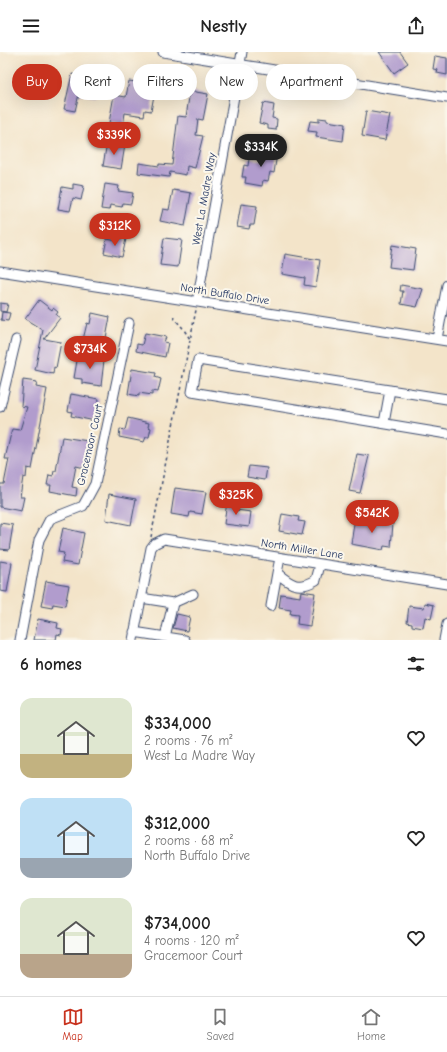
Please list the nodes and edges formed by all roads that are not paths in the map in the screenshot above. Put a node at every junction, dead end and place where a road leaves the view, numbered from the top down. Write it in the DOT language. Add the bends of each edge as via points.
graph roads {
  1 [pos="163,52"];
  2 [pos="242,52"];
  3 [pos="240,64"];
  4 [pos="258,67"];
  5 [pos="447,98"];
  6 [pos="233,100"];
  7 [pos="0,271"];
  8 [pos="447,285"];
  9 [pos="197,302"];
  10 [pos="129,322"];
  11 [pos="437,339"];
  12 [pos="16,340"];
  13 [pos="447,341"];
  14 [pos="390,390"];
  15 [pos="447,399"];
  16 [pos="0,407"];
  17 [pos="384,423"];
  18 [pos="447,434"];
  19 [pos="280,558"];
  20 [pos="320,565"];
  21 [pos="277,573"];
  22 [pos="447,584"];
  23 [pos="193,594"];
  24 [pos="141,598"];
  25 [pos="174,603"];
  26 [pos="271,606"];
  27 [pos="447,624"];
  28 [pos="133,636"];
  29 [pos="165,637"];
  30 [pos="20,640"];
  31 [pos="185,640"];
  32 [pos="444,640"];
  1 -- 3 [label="street"];
  2 -- 3 [label="street, West La Madre Way"];
  4 -- 5 [label="street"];
  6 -- 9 [label="street, West La Madre Way"];
  7 -- 9 [label="street, North Buffalo Drive"];
  8 -- 11 [label="street"];
  9 -- 11 [label="street, North Buffalo Drive"];
  10 -- 30 [label="street, Gracemoor Court" via="95,484 83,506 50,519 39,540"];
  11 -- 13 [label="street, North Buffalo Drive"];
  12 -- 16 [label="street"];
  14 -- 15 [label="street"];
  14 -- 17 [label="street"];
  14 -- 17 [label="street" via="198,360 192,392"];
  17 -- 18 [label="street"];
  19 -- 20 [label="street, North Miller Lane"];
  19 -- 21 [label="street"];
  19 -- 24 [label="street, North Miller Lane" via="166,539 151,548"];
  20 -- 21 [label="street" via="316,580 306,586 290,584"];
  20 -- 22 [label="street, North Miller Lane"];
  21 -- 26 [label="street"];
  23 -- 25 [label="street"];
  24 -- 25 [label="street"];
  24 -- 28 [label="street"];
  25 -- 29 [label="street"];
  27 -- 32 [label="street"];
  28 -- 29 [label="street"];
  29 -- 31 [label="street"];
}
